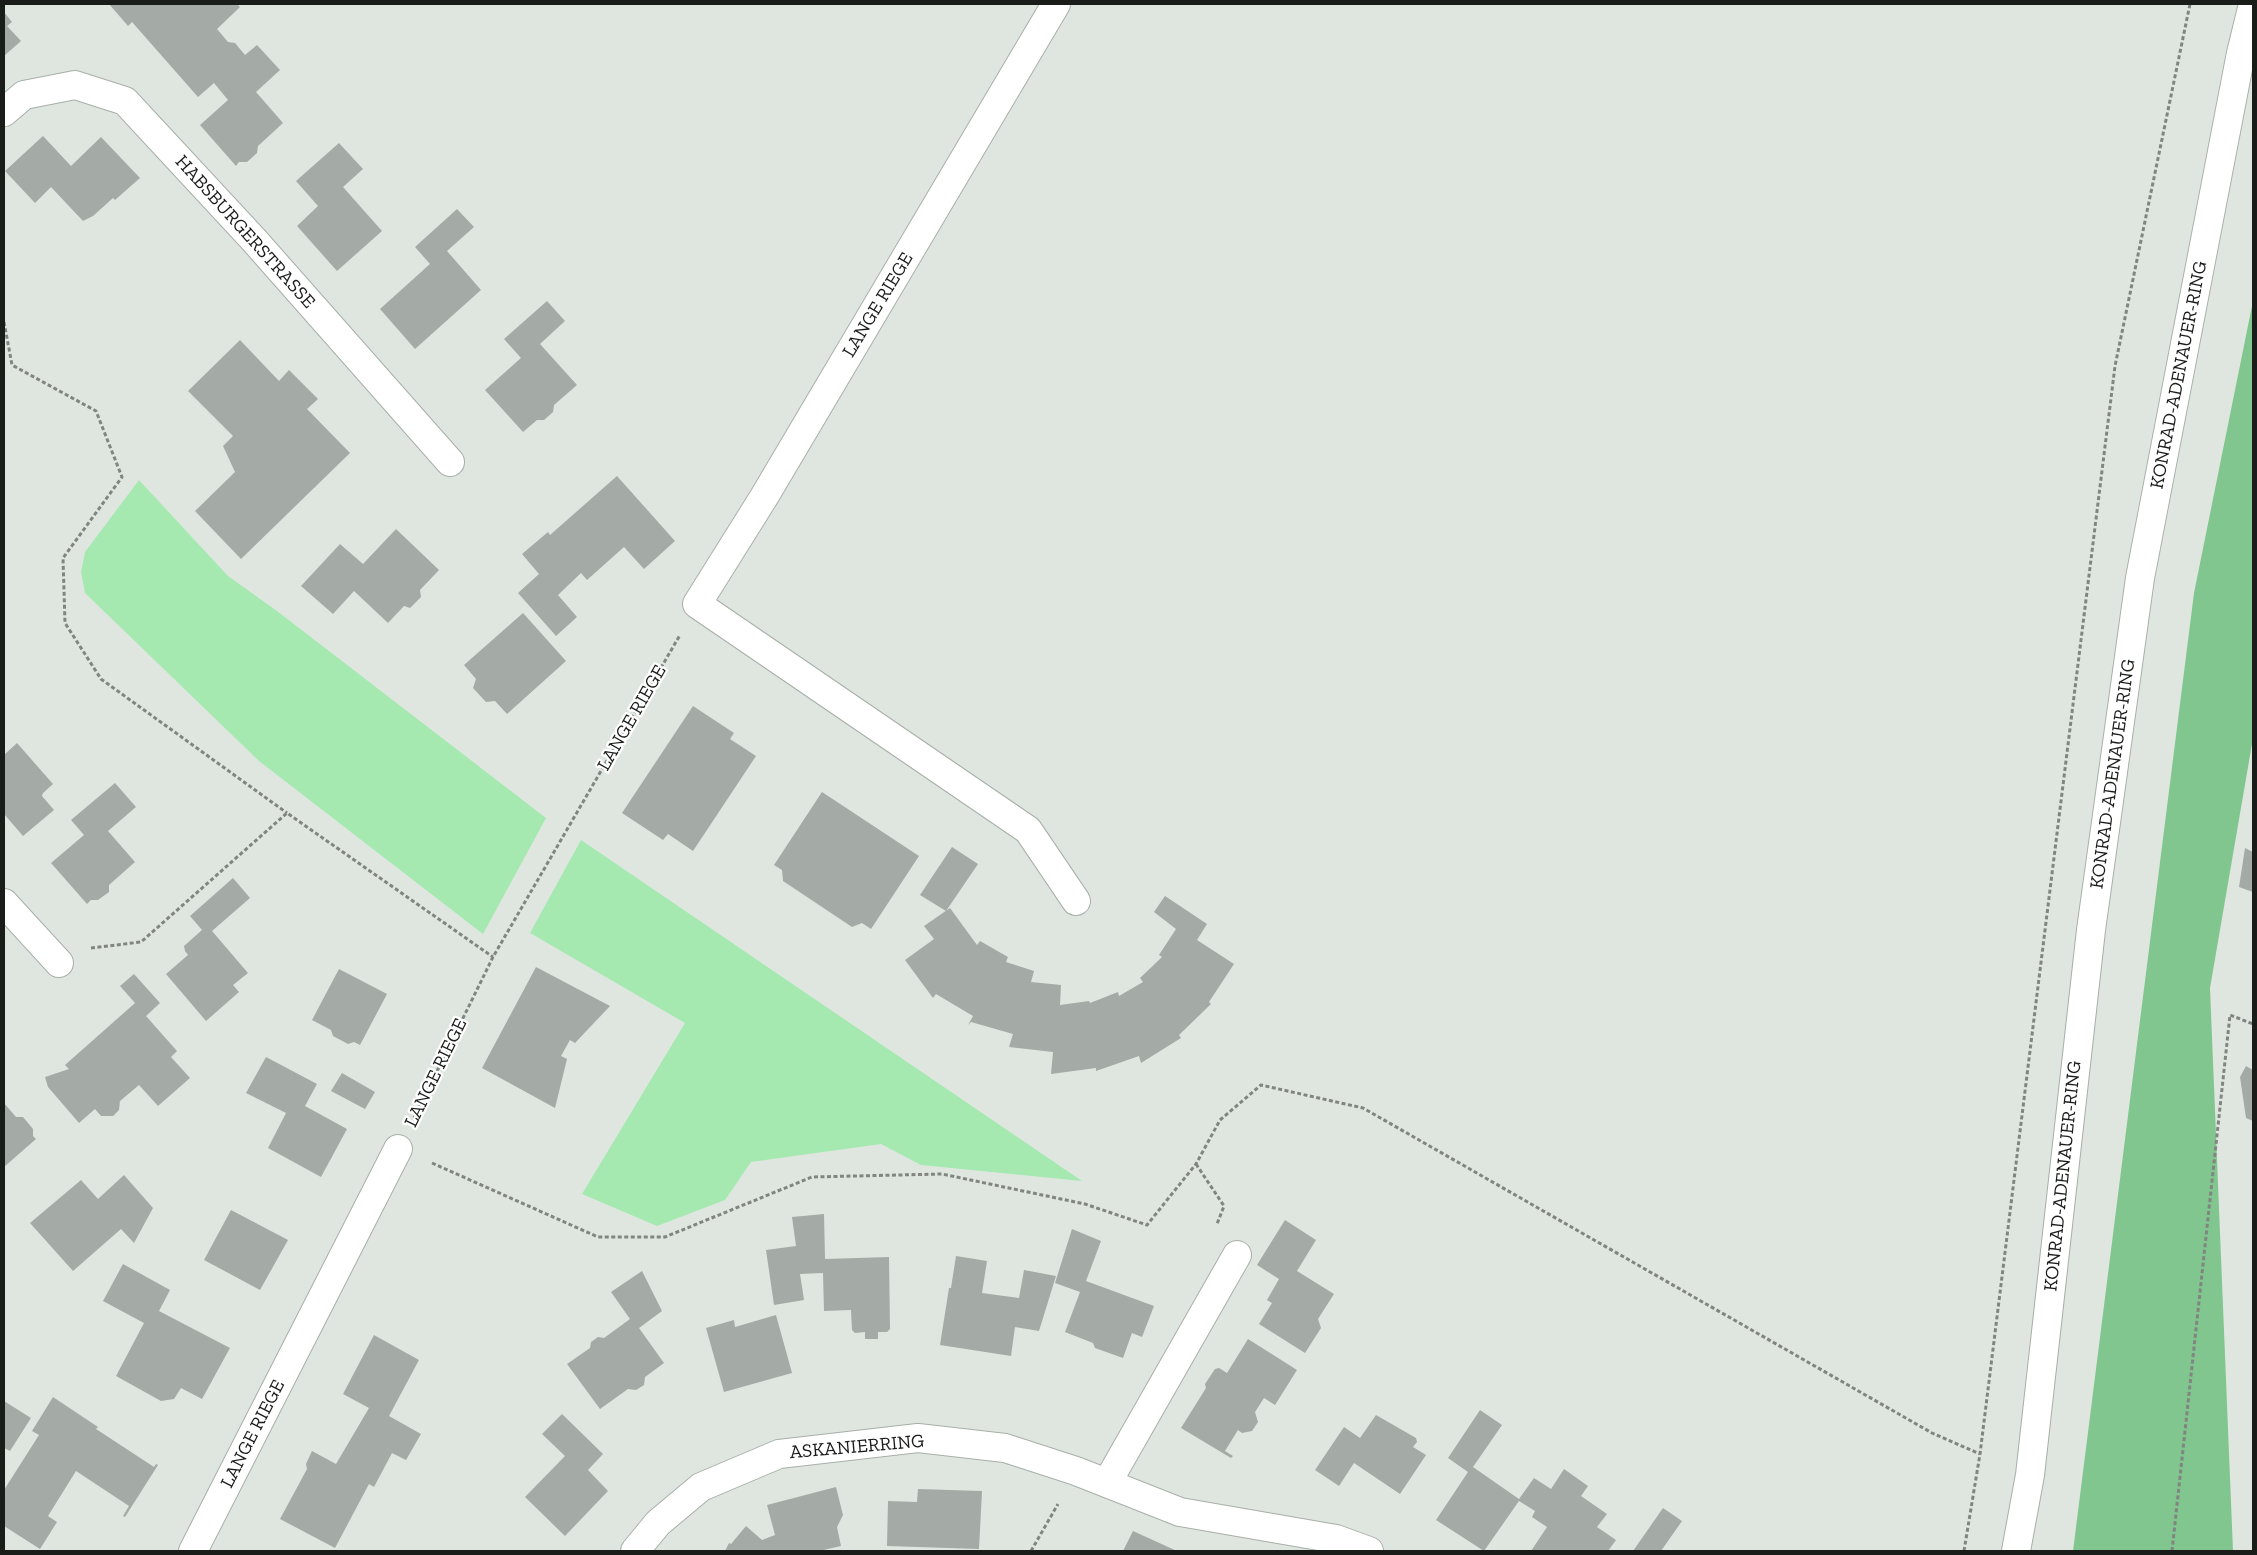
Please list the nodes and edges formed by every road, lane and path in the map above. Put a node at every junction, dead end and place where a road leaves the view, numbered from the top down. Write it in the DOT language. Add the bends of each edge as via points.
graph roads {
  1 [pos="1056,4"];
  2 [pos="2190,4"];
  3 [pos="2253,4"];
  4 [pos="4,112"];
  5 [pos="4,322"];
  6 [pos="450,462"];
  7 [pos="697,604"];
  8 [pos="287,813"];
  9 [pos="1076,900"];
  10 [pos="4,903"];
  11 [pos="55,957"];
  12 [pos="493,957"];
  13 [pos="2253,1024"];
  14 [pos="398,1148"];
  15 [pos="1196,1164"];
  16 [pos="1237,1255"];
  17 [pos="1980,1454"];
  18 [pos="1076,1471"];
  19 [pos="1107,1483"];
  20 [pos="193,1551"];
  21 [pos="634,1551"];
  22 [pos="1031,1551"];
  23 [pos="1369,1551"];
  24 [pos="1964,1551"];
  25 [pos="2016,1551"];
  26 [pos="2172,1551"];
  1 -- 7 [label="street, LANGE RIEGE"];
  2 -- 17 [label="path" via="2115,366"];
  3 -- 25 [label="street, KONRAD-ADENAUER-RING" via="2140,578 2091,930 2030,1475"];
  4 -- 6 [label="street, HABSBURGERSTRASSE" via="24,95 75,85 125,101 254,240"];
  5 -- 8 [label="path" via="12,365 96,411 122,477 64,558 65,622 101,679"];
  7 -- 9 [label="street" via="1028,830"];
  7 -- 12 [label="path, LANGE RIEGE"];
  8 -- 11 [label="path" via="141,942"];
  8 -- 12 [label="path"];
  10 -- 11 [label="street"];
  12 -- 14 [label="path, LANGE RIEGE"];
  13 -- 26 [label="path" via="2230,1015"];
  14 -- 15 [label="path" via="598,1237 665,1237 812,1178 942,1174 1085,1204 1147,1226"];
  14 -- 20 [label="street, LANGE RIEGE"];
  15 -- 16 [label="path" via="1224,1206 1211,1241"];
  15 -- 17 [label="path" via="1220,1120 1261,1085 1363,1108 1932,1433"];
  16 -- 19 [label="street"];
  17 -- 24 [label="path"];
  18 -- 19 [label="street, ASKANIERRING"];
  18 -- 21 [label="street, ASKANIERRING" via="1005,1448 918,1438 779,1454 700,1487 658,1523"];
  18 -- 22 [label="path"];
  19 -- 23 [label="street, ASKANIERRING" via="1180,1512 1336,1538"];
}
